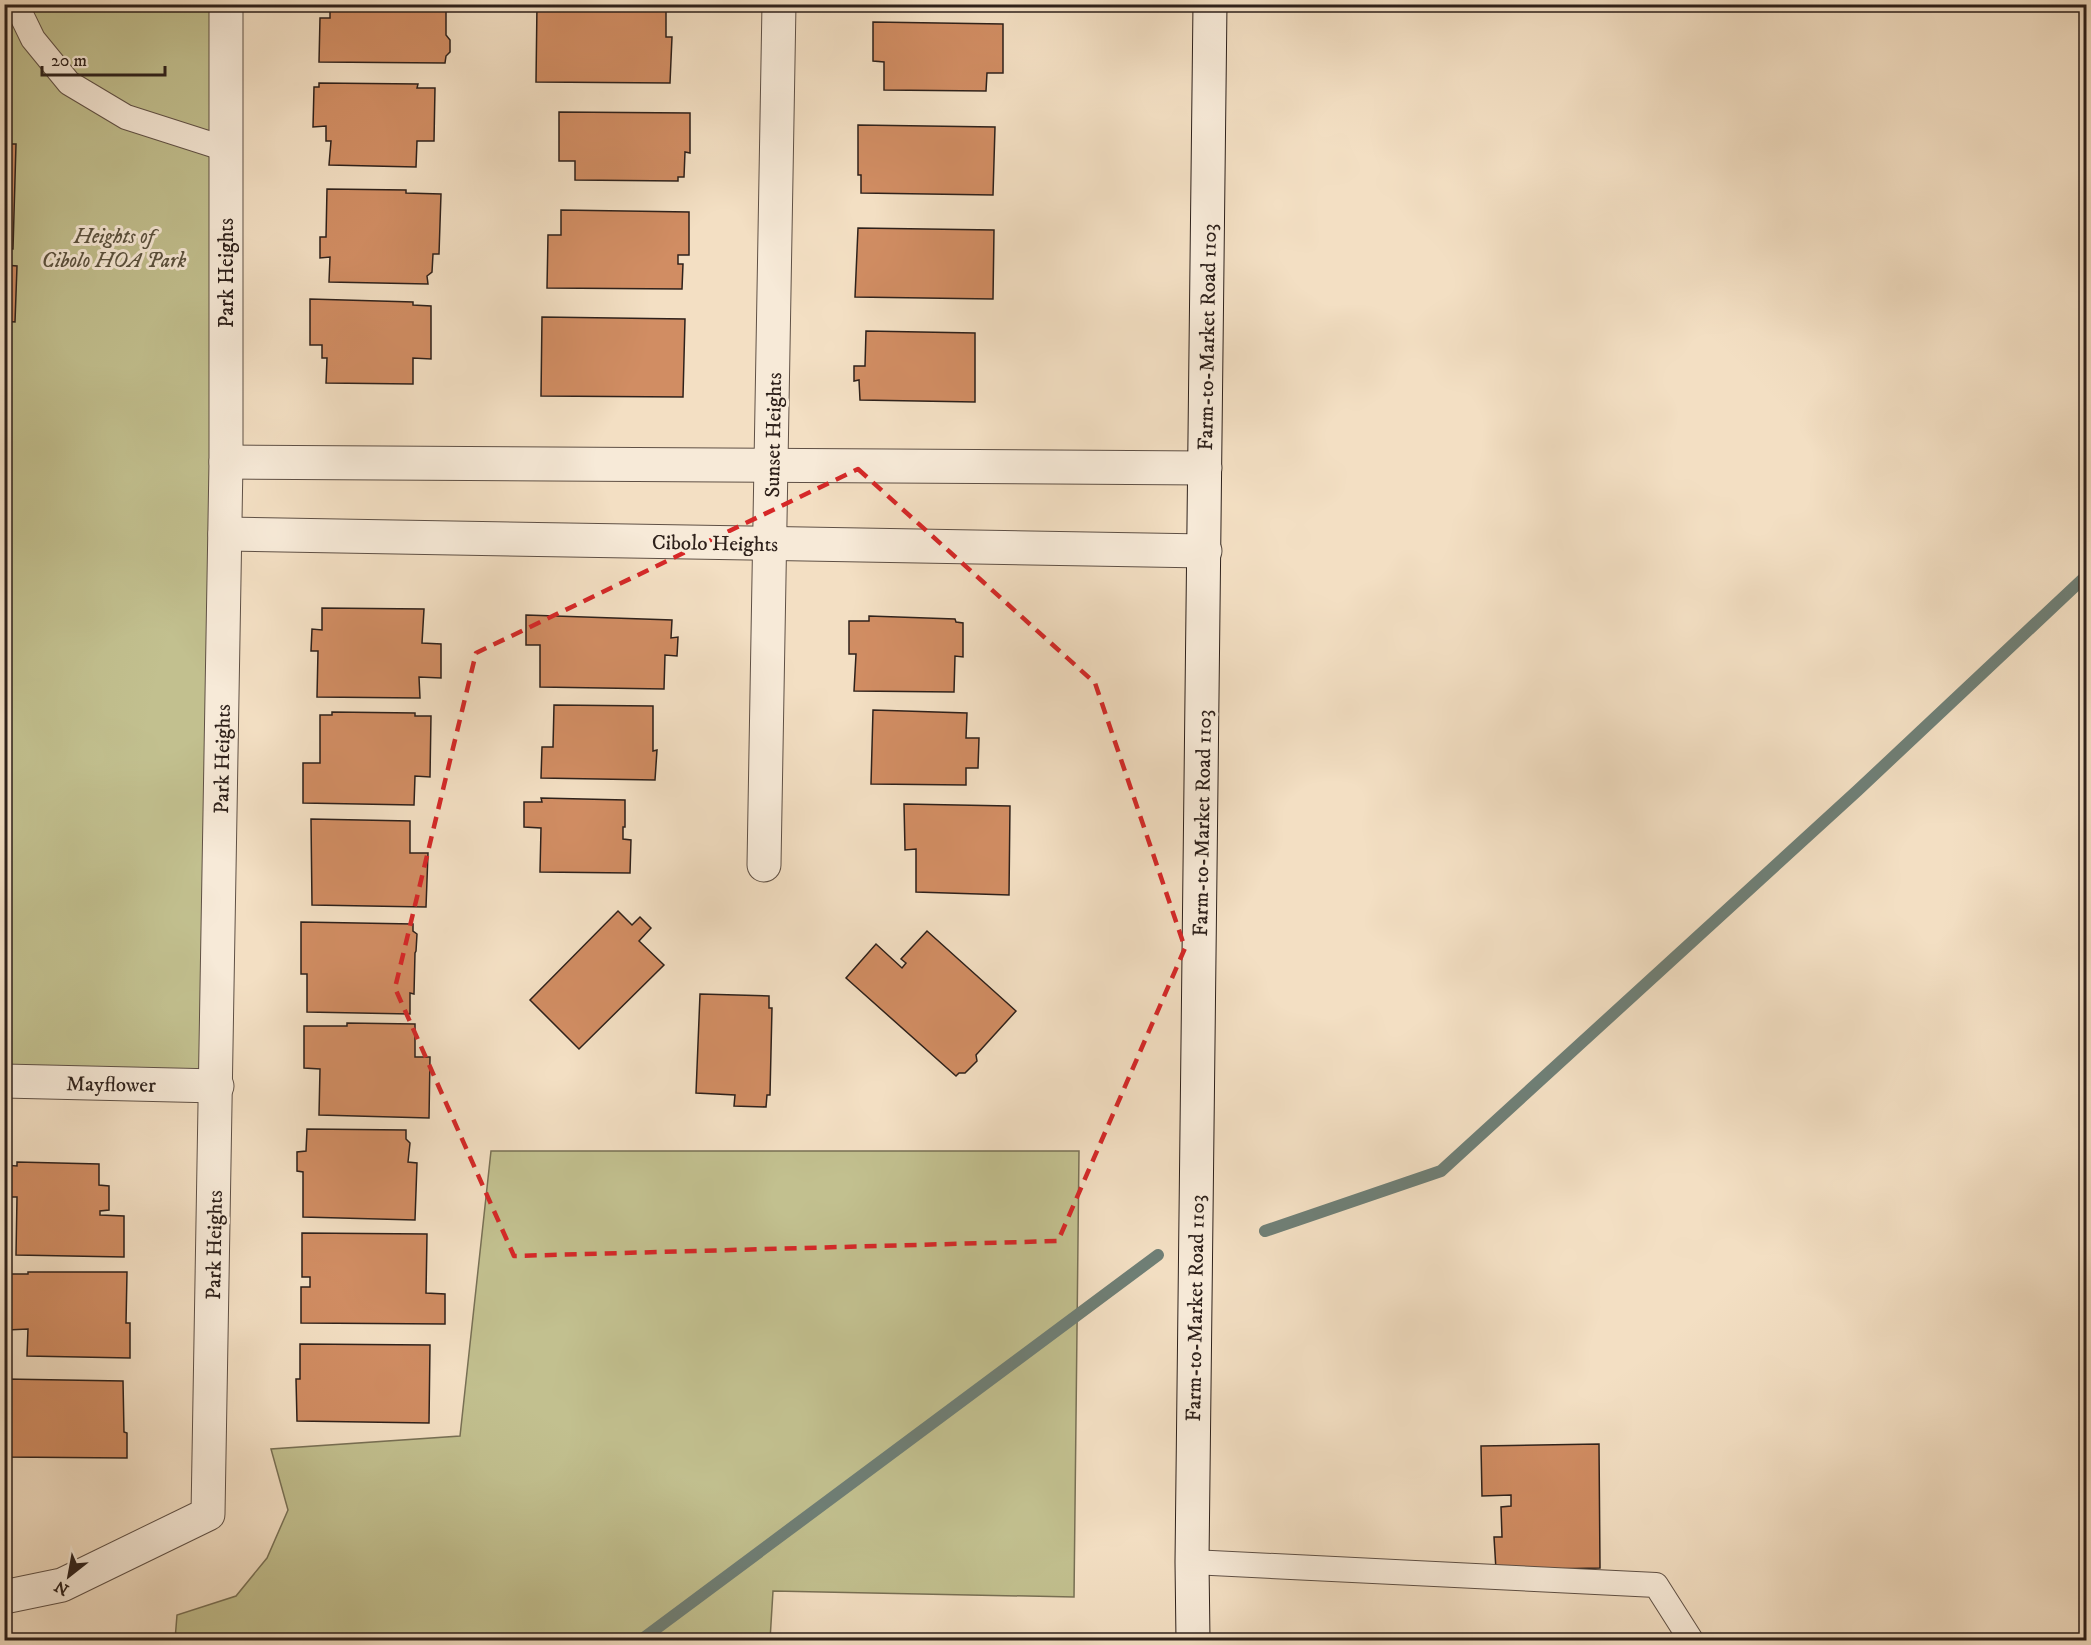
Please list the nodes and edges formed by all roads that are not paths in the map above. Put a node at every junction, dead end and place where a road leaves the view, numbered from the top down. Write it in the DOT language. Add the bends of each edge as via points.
graph roads {
  1 [pos="16,4"];
  2 [pos="226,4"];
  3 [pos="779,4"];
  4 [pos="1210,4"];
  5 [pos="226,150"];
  6 [pos="226,462"];
  7 [pos="772,465"];
  8 [pos="1205,468"];
  9 [pos="225,534"];
  10 [pos="771,544"];
  11 [pos="1205,551"];
  12 [pos="764,865"];
  13 [pos="4,1081"];
  14 [pos="217,1086"];
  15 [pos="1192,1562"];
  16 [pos="4,1597"];
  17 [pos="1194,1641"];
  18 [pos="1691,1641"];
  1 -- 5 [label="lane" via="33,39 69,83 126,117"];
  2 -- 5 [label="street, Park Heights"];
  3 -- 7 [label="street, Sunset Heights"];
  4 -- 8 [label="street, Farm-to-Market Road 1103"];
  5 -- 6 [label="street, Park Heights"];
  6 -- 7 [label="street"];
  6 -- 9 [label="street, Park Heights"];
  7 -- 8 [label="street"];
  7 -- 10 [label="street, Sunset Heights"];
  8 -- 11 [label="street, Farm-to-Market Road 1103"];
  9 -- 10 [label="street, Cibolo Heights"];
  9 -- 14 [label="street, Park Heights"];
  10 -- 11 [label="street, Cibolo Heights"];
  10 -- 12 [label="street, Sunset Heights"];
  11 -- 15 [label="street, Farm-to-Market Road 1103"];
  13 -- 14 [label="street, Mayflower"];
  14 -- 16 [label="street, Park Heights" via="208,1514 62,1585"];
  15 -- 17 [label="street, Farm-to-Market Road 1103"];
  15 -- 18 [label="lane" via="1656,1585"];
}
